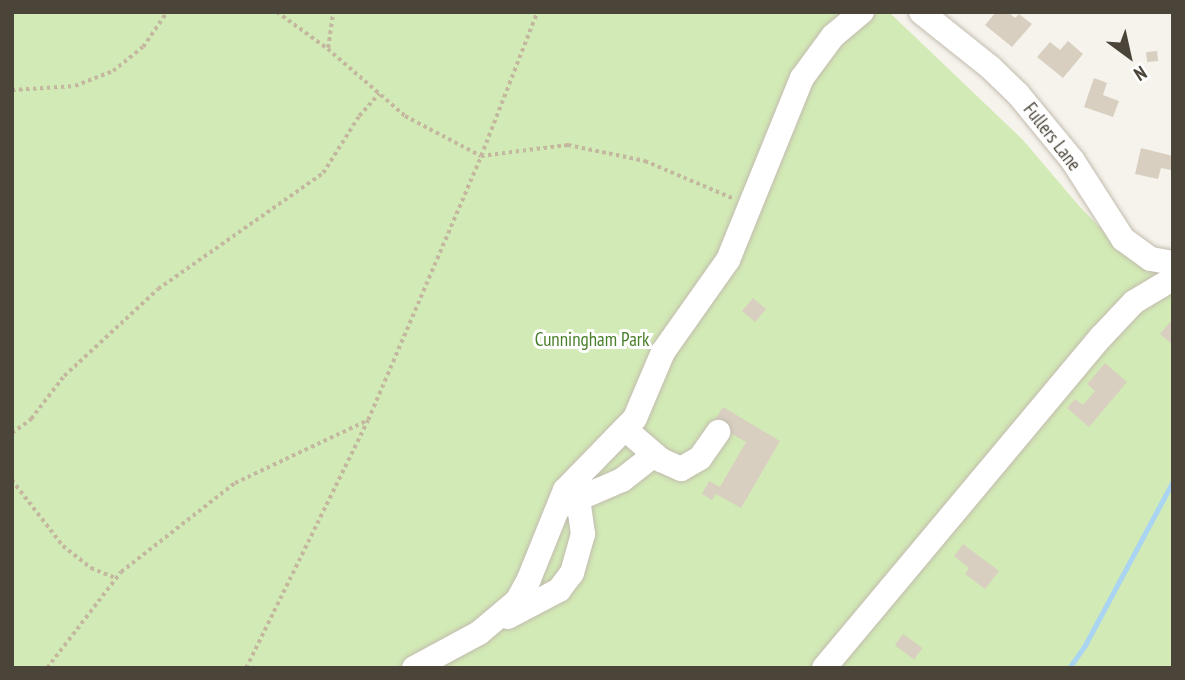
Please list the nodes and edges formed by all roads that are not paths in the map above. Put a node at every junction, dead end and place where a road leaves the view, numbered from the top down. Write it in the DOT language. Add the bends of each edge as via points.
graph roads {
  1 [pos="862,12"];
  2 [pos="921,12"];
  3 [pos="1168,275"];
  4 [pos="625,429"];
  5 [pos="718,432"];
  6 [pos="654,455"];
  7 [pos="578,498"];
  8 [pos="556,512"];
  9 [pos="479,633"];
  10 [pos="414,668"];
  11 [pos="824,668"];
  1 -- 4 [label="street" via="833,36 802,78 728,260 663,352 639,411"];
  2 -- 3 [label="street, Fullers Lane" via="1005,81 1073,161 1123,239"];
  3 -- 11 [label="street" via="1101,337"];
  4 -- 6 [label="street"];
  4 -- 8 [label="street" via="568,484"];
  5 -- 6 [label="street" via="705,453 686,468 675,468"];
  6 -- 7 [label="street" via="622,480"];
  7 -- 8 [label="street"];
  7 -- 9 [label="street" via="582,542 568,580 554,593"];
  8 -- 9 [label="street" via="522,593"];
  9 -- 10 [label="street"];
}
